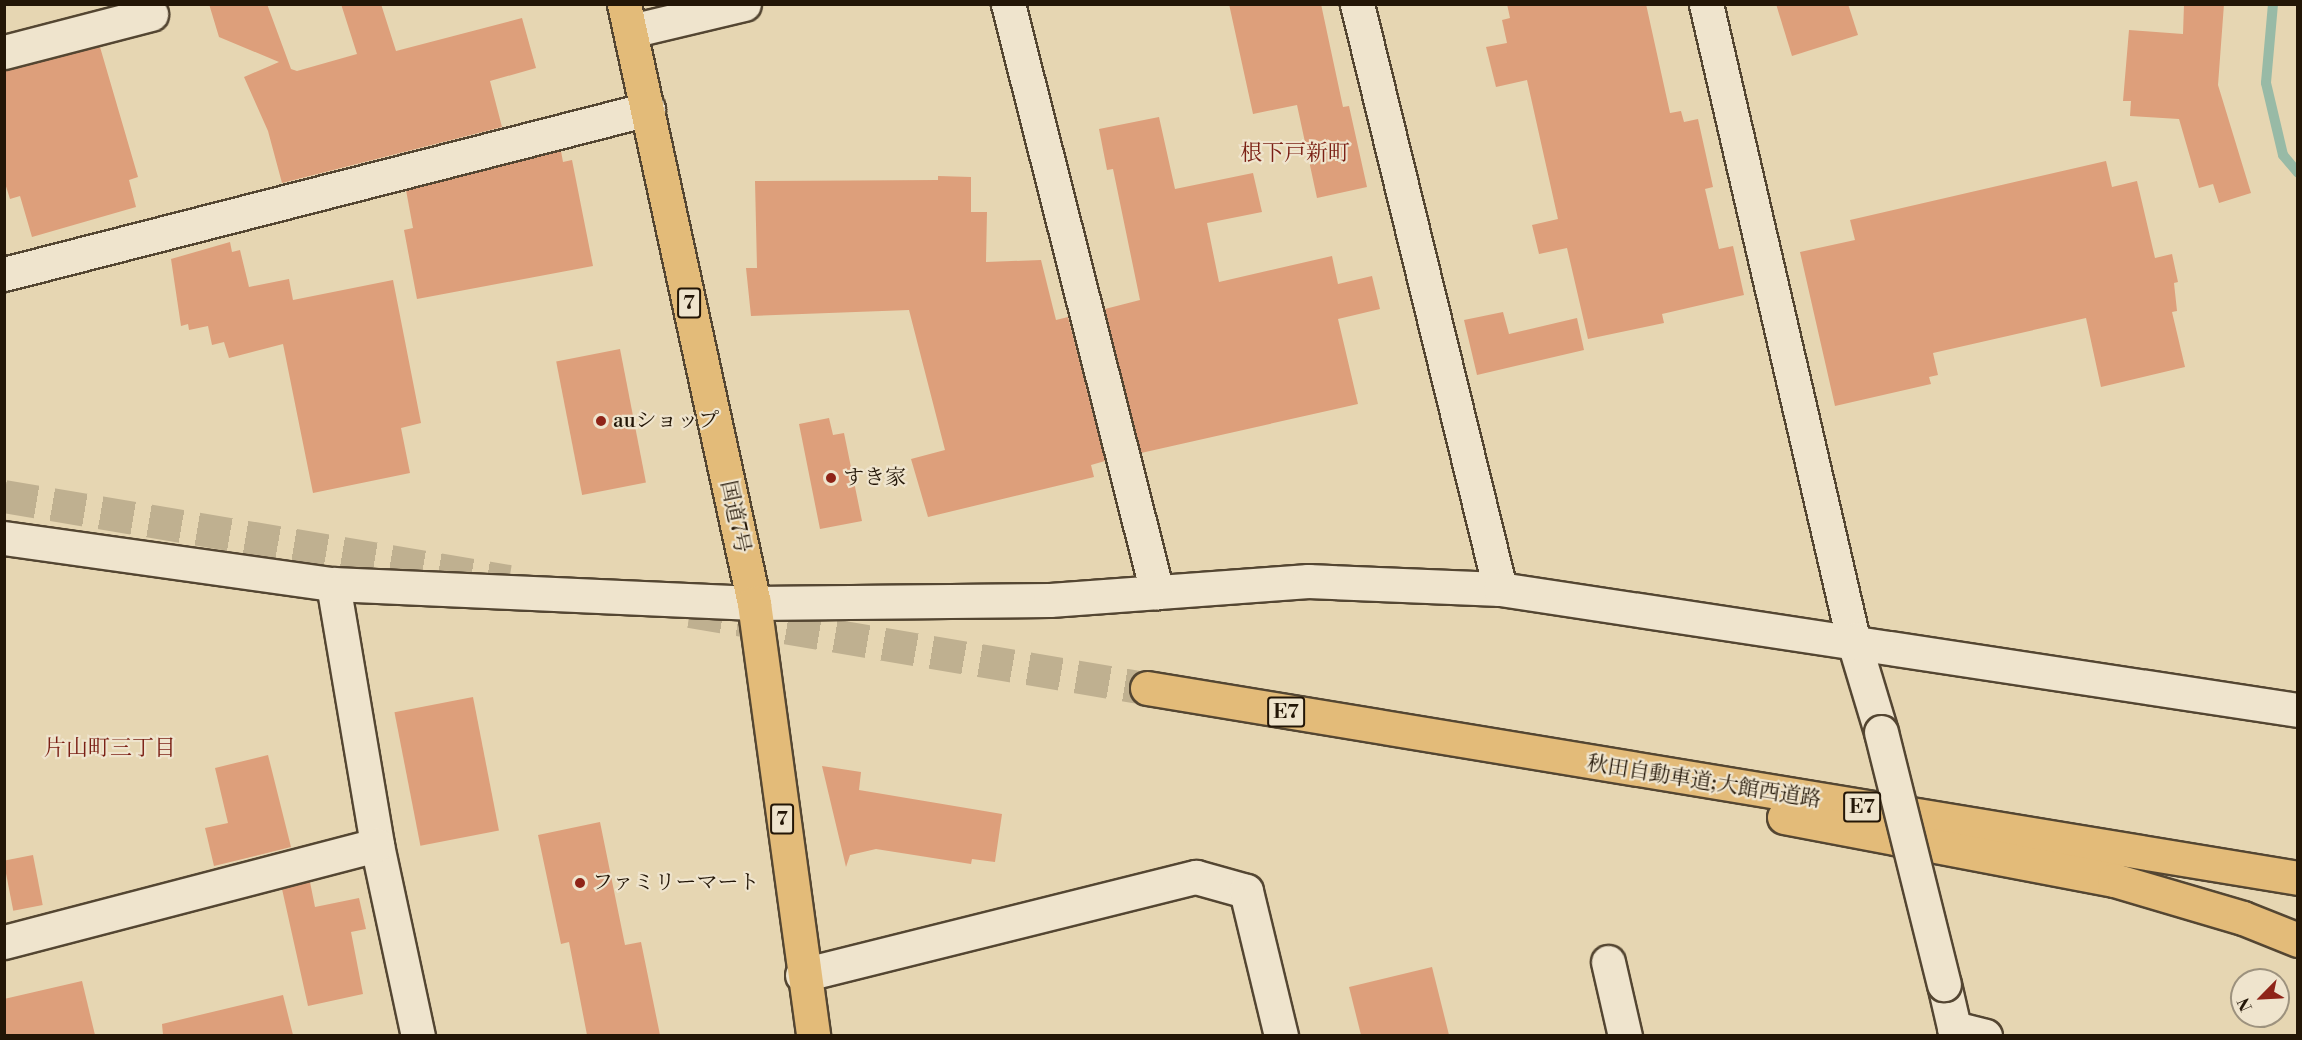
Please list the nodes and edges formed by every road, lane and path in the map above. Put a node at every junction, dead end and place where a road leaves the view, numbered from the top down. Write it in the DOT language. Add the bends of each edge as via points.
graph roads {
  1 [pos="744,4"];
  2 [pos="1008,4"];
  3 [pos="1357,4"];
  4 [pos="1706,4"];
  5 [pos="152,14"];
  6 [pos="627,18"];
  7 [pos="4,52"];
  8 [pos="648,109"];
  9 [pos="4,274"];
  10 [pos="4,538"];
  11 [pos="333,584"];
  12 [pos="1500,589"];
  13 [pos="1157,592"];
  14 [pos="754,603"];
  15 [pos="1853,639"];
  16 [pos="1147,688"];
  17 [pos="2298,710"];
  18 [pos="1425,736"];
  19 [pos="376,845"];
  20 [pos="2298,878"];
  21 [pos="2298,940"];
  22 [pos="4,942"];
  23 [pos="1608,962"];
  24 [pos="802,975"];
  25 [pos="1955,1032"];
  26 [pos="418,1035"];
  27 [pos="813,1035"];
  28 [pos="1281,1035"];
  29 [pos="1625,1035"];
  30 [pos="1985,1035"];
  1 -- 6 [label="street"];
  2 -- 13 [label="street"];
  3 -- 12 [label="street"];
  4 -- 15 [label="street"];
  5 -- 7 [label="street"];
  6 -- 8 [label="highway, 国道7号 / 7"];
  8 -- 9 [label="street"];
  8 -- 14 [label="highway, 国道7号 / 7"];
  10 -- 11 [label="street"];
  11 -- 14 [label="street"];
  11 -- 19 [label="street"];
  12 -- 13 [label="street" via="1308,581"];
  12 -- 15 [label="street"];
  13 -- 14 [label="street" via="942,604"];
  14 -- 24 [label="highway, 国道7号 / 7"];
  15 -- 17 [label="street"];
  15 -- 25 [label="street, bridge" via="1881,732"];
  16 -- 18 [label="highway, 秋田自動車道;大館西道路 / E7"];
  18 -- 20 [label="highway, 秋田自動車道;大館西道路 / E7"];
  18 -- 21 [label="highway" via="1572,776 2114,880 2243,918"];
  19 -- 22 [label="street"];
  19 -- 26 [label="street"];
  23 -- 29 [label="street"];
  24 -- 27 [label="highway, 国道7号 / 7"];
  24 -- 28 [label="street" via="1196,877 1246,891"];
  25 -- 30 [label="street"];
}
